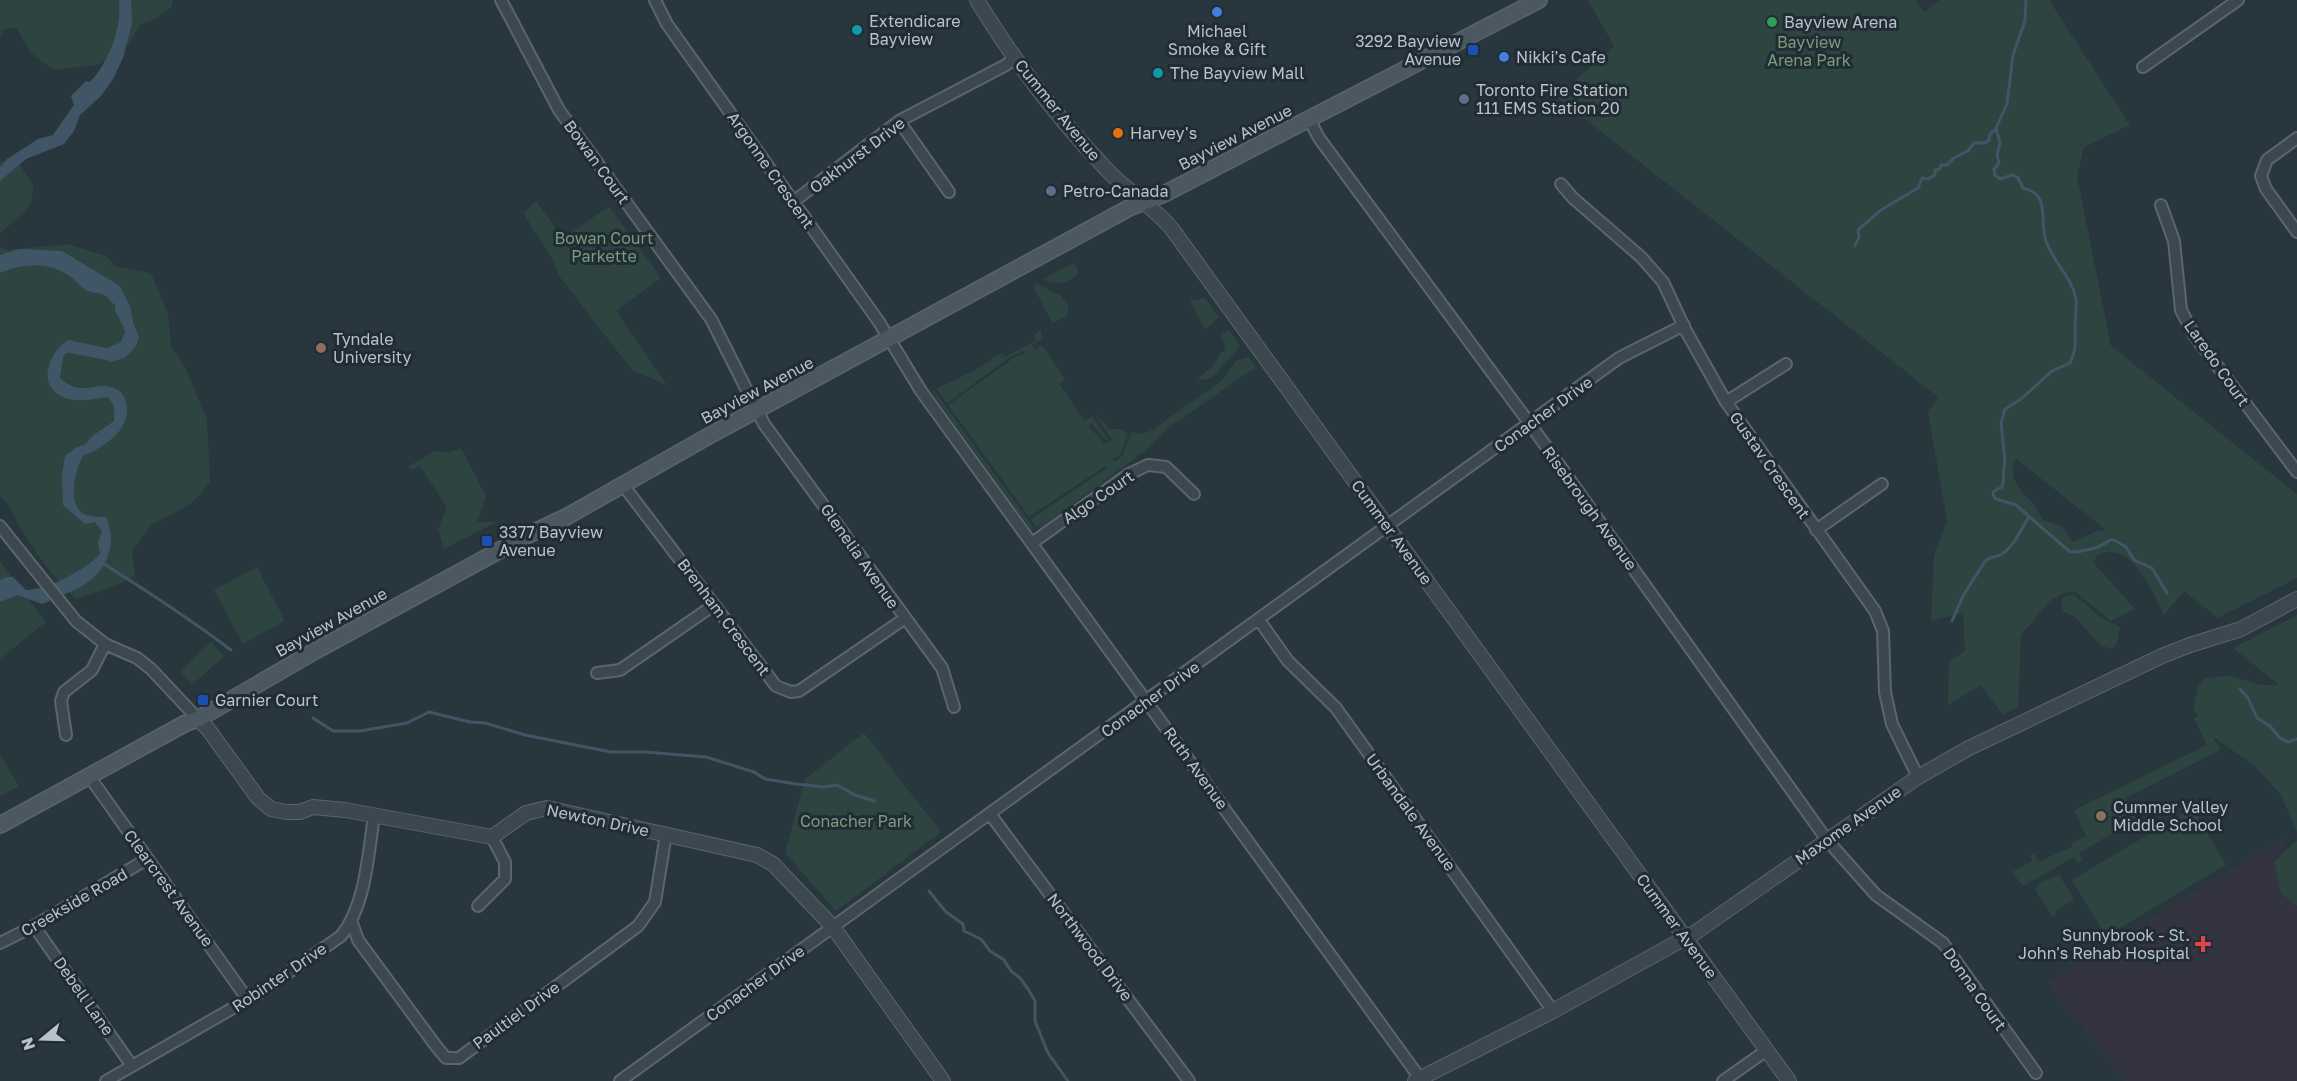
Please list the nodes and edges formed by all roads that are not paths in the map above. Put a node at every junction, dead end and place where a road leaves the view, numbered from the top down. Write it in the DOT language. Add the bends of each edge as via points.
graph roads {
  1 [pos="501,0"];
  2 [pos="655,0"];
  3 [pos="977,0"];
  4 [pos="1539,0"];
  5 [pos="2238,0"];
  6 [pos="1015,57"];
  7 [pos="2143,67"];
  8 [pos="1309,119"];
  9 [pos="899,121"];
  10 [pos="2297,138"];
  11 [pos="1561,184"];
  12 [pos="949,192"];
  13 [pos="1144,201"];
  14 [pos="793,202"];
  15 [pos="2161,205"];
  16 [pos="2297,232"];
  17 [pos="1684,325"];
  18 [pos="890,339"];
  19 [pos="1786,364"];
  20 [pos="1726,402"];
  21 [pos="758,410"];
  22 [pos="1530,424"];
  23 [pos="2297,472"];
  24 [pos="1882,484"];
  25 [pos="623,485"];
  26 [pos="1194,494"];
  27 [pos="0,526"];
  28 [pos="1388,526"];
  29 [pos="1816,530"];
  30 [pos="1032,543"];
  31 [pos="2297,599"];
  32 [pos="714,605"];
  33 [pos="904,619"];
  34 [pos="1258,620"];
  35 [pos="105,644"];
  36 [pos="597,673"];
  37 [pos="1147,701"];
  38 [pos="954,707"];
  39 [pos="198,719"];
  40 [pos="66,735"];
  41 [pos="89,776"];
  42 [pos="1918,777"];
  43 [pos="990,814"];
  44 [pos="375,816"];
  45 [pos="0,825"];
  46 [pos="666,834"];
  47 [pos="492,837"];
  48 [pos="1827,840"];
  49 [pos="147,859"];
  50 [pos="478,906"];
  51 [pos="352,923"];
  52 [pos="34,926"];
  53 [pos="833,927"];
  54 [pos="1686,938"];
  55 [pos="0,943"];
  56 [pos="248,1000"];
  57 [pos="1553,1011"];
  58 [pos="1767,1050"];
  59 [pos="132,1066"];
  60 [pos="2036,1073"];
  61 [pos="1419,1080"];
  62 [pos="106,1081"];
  63 [pos="620,1081"];
  64 [pos="943,1081"];
  65 [pos="1189,1081"];
  66 [pos="1724,1081"];
  67 [pos="1789,1081"];
  1 -- 21 [label="street, Bowan Court" via="559,110 711,319"];
  2 -- 14 [label="street, Argonne Crescent" via="667,24"];
  3 -- 6 [label="street, Cummer Avenue"];
  4 -- 8 [label="main road, Bayview Avenue"];
  5 -- 7 [label="street"];
  6 -- 9 [label="street, Oakhurst Drive"];
  6 -- 13 [label="street, Cummer Avenue" via="1098,160"];
  8 -- 13 [label="main road, Bayview Avenue"];
  8 -- 22 [label="street, Risebrough Avenue" via="1319,138"];
  9 -- 12 [label="street"];
  9 -- 14 [label="street, Oakhurst Drive"];
  10 -- 16 [label="street" via="2267,160 2261,176"];
  11 -- 17 [label="street, Gustav Crescent" via="1663,282"];
  13 -- 18 [label="main road, Bayview Avenue"];
  13 -- 28 [label="street, Cummer Avenue" via="1172,229"];
  14 -- 18 [label="street, Argonne Crescent"];
  15 -- 23 [label="street, Laredo Court" via="2174,241 2181,310 2194,335"];
  17 -- 20 [label="street, Gustav Crescent"];
  17 -- 22 [label="street, Conacher Drive" via="1619,358"];
  18 -- 21 [label="main road, Bayview Avenue"];
  18 -- 30 [label="street, Ruth Avenue" via="921,391"];
  19 -- 20 [label="street"];
  20 -- 29 [label="street, Gustav Crescent"];
  21 -- 25 [label="main road, Bayview Avenue"];
  21 -- 33 [label="street, Glenelia Avenue" via="764,424"];
  22 -- 28 [label="street, Conacher Drive"];
  22 -- 48 [label="street, Risebrough Avenue"];
  24 -- 29 [label="street"];
  25 -- 32 [label="street, Brenham Crescent"];
  25 -- 39 [label="main road, Bayview Avenue" via="315,651"];
  26 -- 30 [label="street, Algo Court" via="1166,467 1148,465"];
  27 -- 35 [label="street" via="69,614"];
  28 -- 34 [label="street, Conacher Drive"];
  28 -- 54 [label="street, Cummer Avenue"];
  29 -- 42 [label="street, Gustav Crescent" via="1875,611 1883,631 1885,692 1892,724"];
  30 -- 37 [label="street, Ruth Avenue"];
  31 -- 42 [label="street, Maxome Avenue" via="2241,629 2152,661 1969,748"];
  32 -- 33 [label="street, Brenham Crescent" via="777,686 791,692 799,691"];
  32 -- 36 [label="street" via="620,670"];
  33 -- 38 [label="street, Glenelia Avenue" via="942,668"];
  34 -- 37 [label="street, Conacher Drive"];
  34 -- 57 [label="street, Urbandale Avenue" via="1288,661 1336,708"];
  35 -- 39 [label="street" via="151,669"];
  35 -- 40 [label="street" via="92,670 64,692 61,701"];
  37 -- 43 [label="street, Conacher Drive"];
  37 -- 61 [label="street, Ruth Avenue"];
  39 -- 41 [label="main road, Bayview Avenue"];
  39 -- 44 [label="street" via="258,798 271,809 300,812 313,807 329,808"];
  41 -- 45 [label="main road, Bayview Avenue"];
  41 -- 49 [label="street, Clearcrest Avenue"];
  42 -- 48 [label="street, Maxome Avenue"];
  43 -- 53 [label="street, Conacher Drive"];
  43 -- 65 [label="street, Northwood Drive"];
  44 -- 47 [label="street"];
  44 -- 51 [label="street"];
  46 -- 47 [label="street, Newton Drive" via="539,808"];
  46 -- 51 [label="street, Paultiel Drive" via="655,902 638,926 459,1058 446,1058 436,1046 358,940"];
  46 -- 53 [label="street, Newton Drive" via="766,859"];
  47 -- 50 [label="street" via="507,870 505,879"];
  48 -- 54 [label="street, Maxome Avenue"];
  48 -- 60 [label="street, Donna Court" via="1876,895 1943,943"];
  49 -- 52 [label="street, Creekside Road"];
  49 -- 56 [label="street, Clearcrest Avenue"];
  51 -- 56 [label="street, Robinter Drive" via="341,936"];
  52 -- 55 [label="street, Creekside Road"];
  52 -- 59 [label="street, Debell Lane"];
  53 -- 63 [label="street, Conacher Drive"];
  53 -- 64 [label="street, Newton Drive"];
  54 -- 57 [label="street, Maxome Avenue"];
  54 -- 58 [label="street, Cummer Avenue"];
  56 -- 59 [label="street, Robinter Drive"];
  57 -- 61 [label="street, Maxome Avenue"];
  58 -- 66 [label="street"];
  58 -- 67 [label="street, Cummer Avenue"];
  59 -- 62 [label="street, Robinter Drive"];
}
